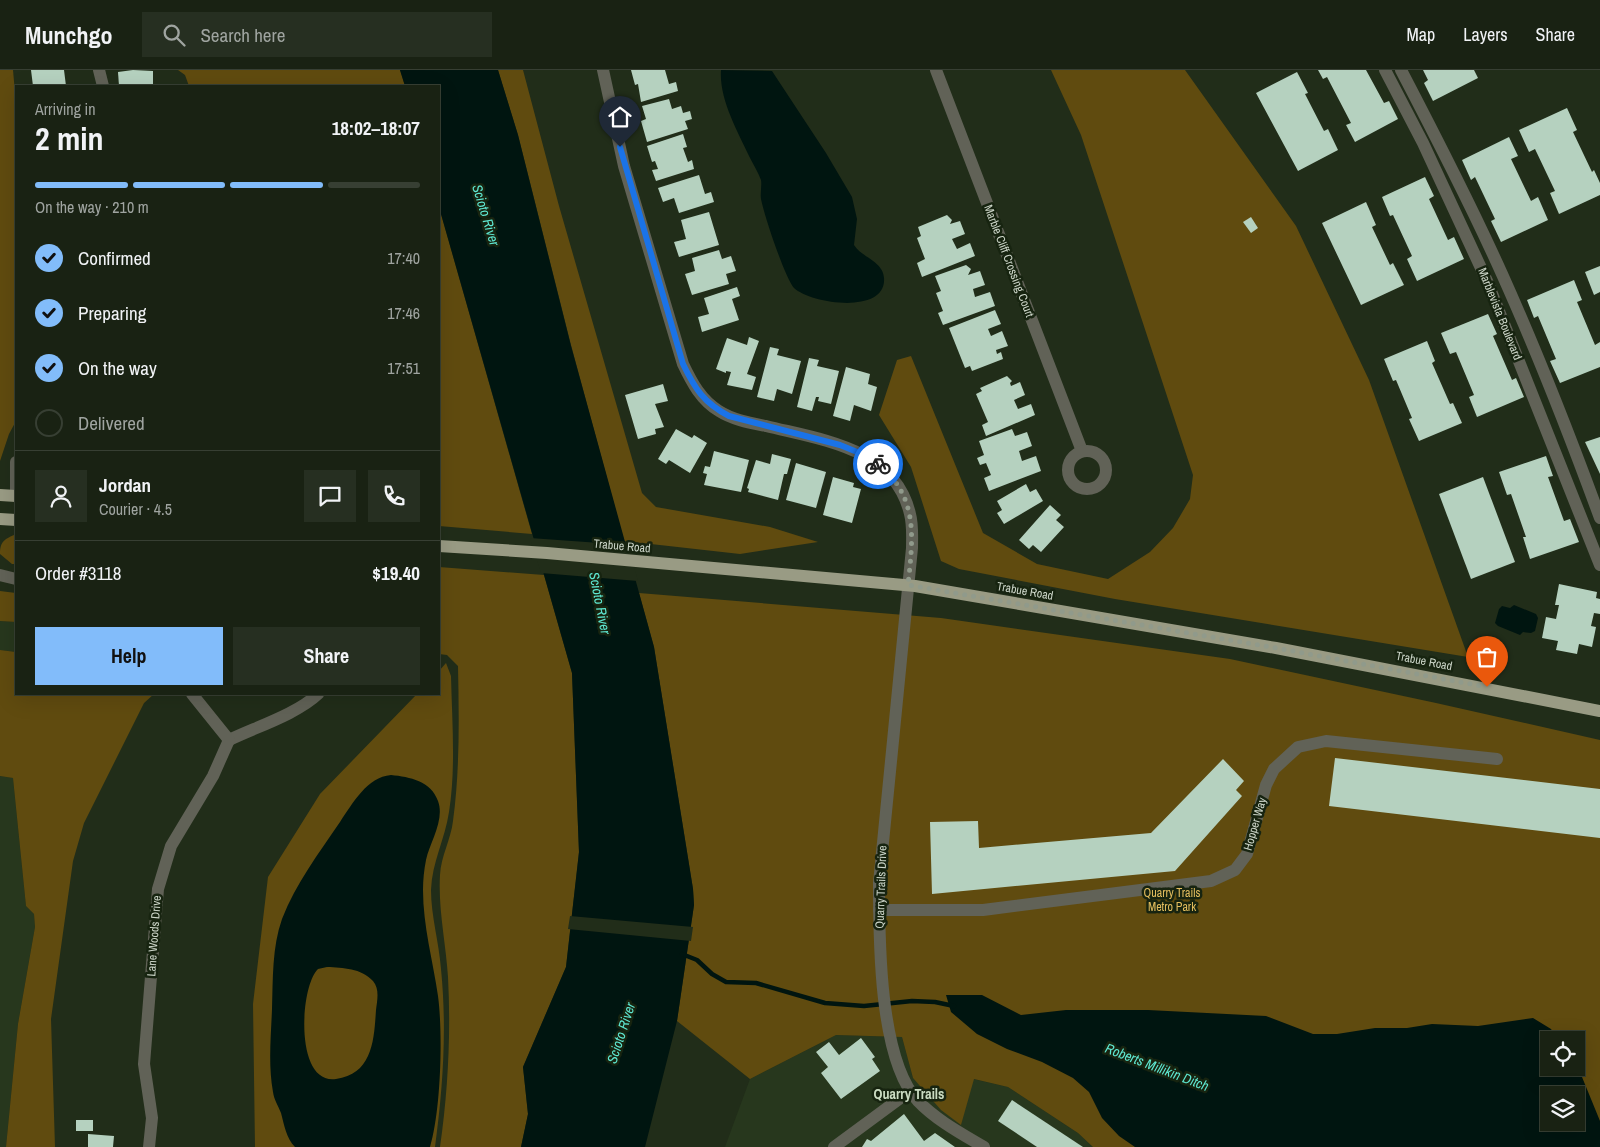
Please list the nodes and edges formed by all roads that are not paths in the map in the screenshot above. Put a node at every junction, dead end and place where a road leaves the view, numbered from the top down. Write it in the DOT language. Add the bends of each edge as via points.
graph roads {
  1 [pos="99,70"];
  2 [pos="603,70"];
  3 [pos="936,70"];
  4 [pos="1385,70"];
  5 [pos="1401,70"];
  6 [pos="103,85"];
  7 [pos="1082,451"];
  8 [pos="0,495"];
  9 [pos="15,496"];
  10 [pos="1600,518"];
  11 [pos="0,519"];
  12 [pos="15,520"];
  13 [pos="440,546"];
  14 [pos="1600,565"];
  15 [pos="0,575"];
  16 [pos="15,580"];
  17 [pos="908,585"];
  18 [pos="193,695"];
  19 [pos="317,695"];
  20 [pos="1600,711"];
  21 [pos="229,740"];
  22 [pos="1497,759"];
  23 [pos="879,910"];
  24 [pos="910,1091"];
  25 [pos="149,1147"];
  26 [pos="834,1147"];
  27 [pos="984,1147"];
  1 -- 6 [label="street"];
  2 -- 17 [label="street, Quarry Trails Drive" via="624,166 683,364 694,387 709,403 729,416 840,445 872,459 890,474 903,494 910,516 912,548"];
  3 -- 7 [label="street, Marble Cliff Crossing Court"];
  4 -- 14 [label="street, Marblevista Boulevard" via="1487,281"];
  5 -- 10 [label="street, Marblevista Boulevard" via="1502,274 1563,416"];
  8 -- 9 [label="main road"];
  11 -- 12 [label="main road"];
  13 -- 17 [label="main road, Trabue Road"];
  15 -- 16 [label="street"];
  17 -- 20 [label="main road, Trabue Road" via="1276,648"];
  17 -- 23 [label="street, Quarry Trails Drive"];
  18 -- 21 [label="street"];
  19 -- 21 [label="street" via="282,716"];
  21 -- 25 [label="street, Lane Woods Drive" via="213,776 171,846 158,889 144,1064 152,1118"];
  22 -- 23 [label="street, Hopper Way" via="1326,741 1298,747 1274,769 1266,785 1247,854 1235,870 1211,881 983,910"];
  23 -- 24 [label="street, Quarry Trails Drive" via="881,974 890,1033 897,1066"];
  24 -- 26 [label="street"];
  24 -- 27 [label="street, Quarry Trails Drive" via="926,1109"];
}
